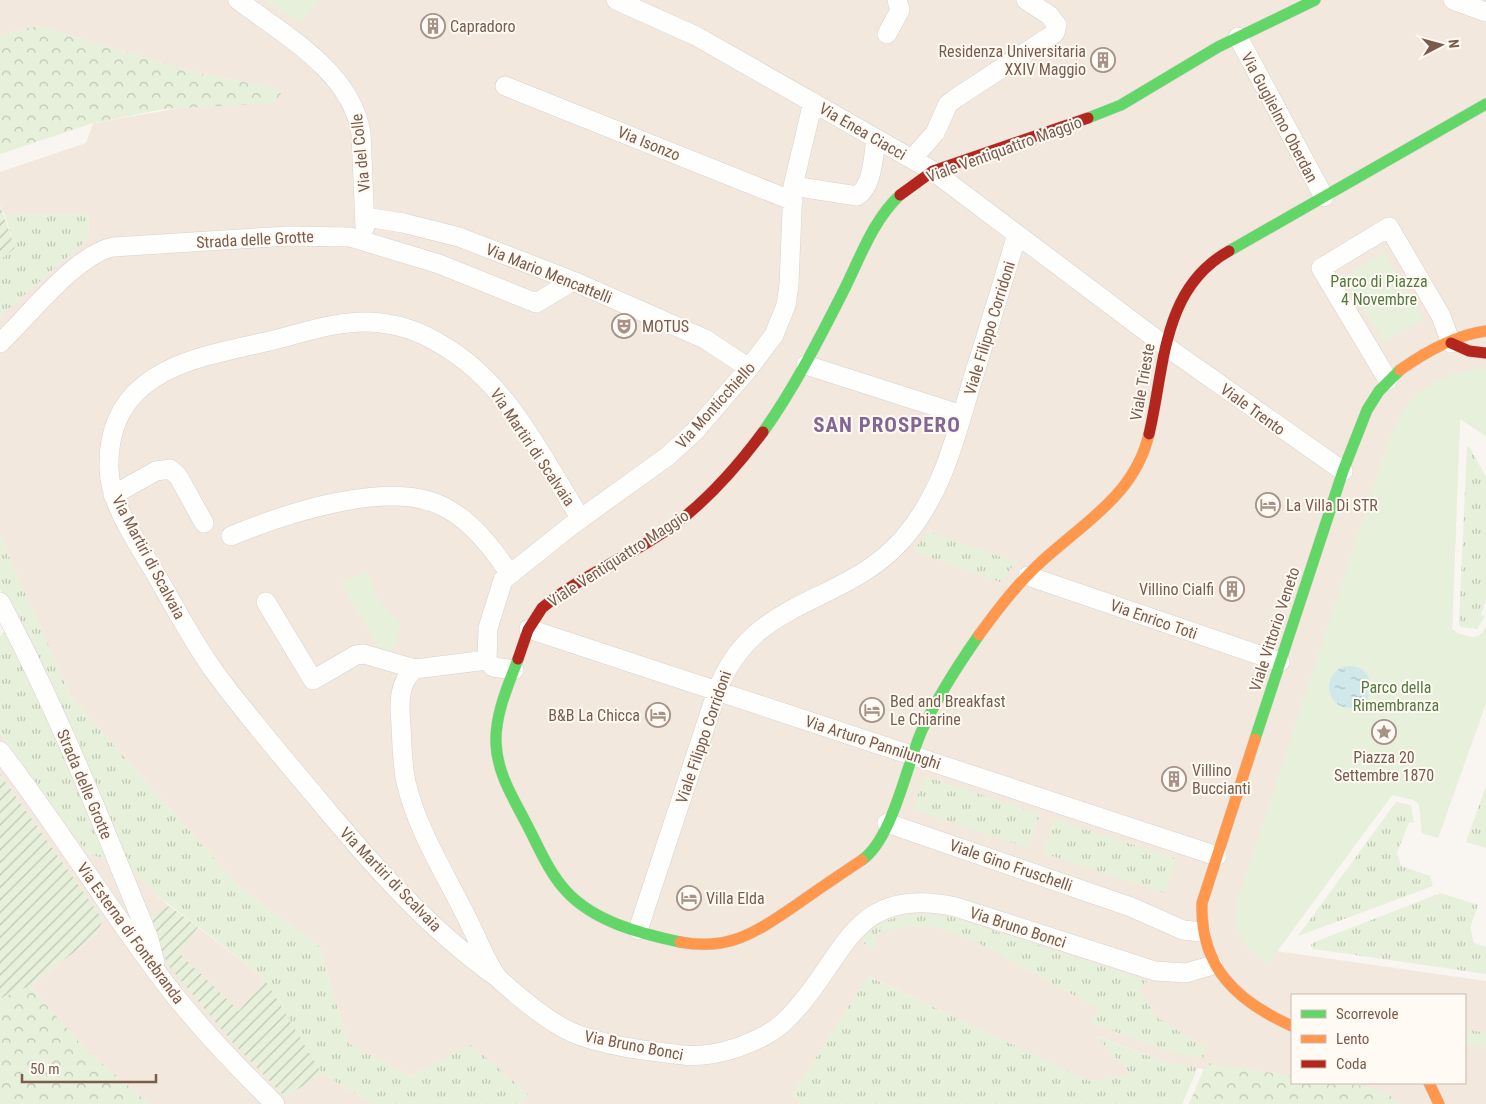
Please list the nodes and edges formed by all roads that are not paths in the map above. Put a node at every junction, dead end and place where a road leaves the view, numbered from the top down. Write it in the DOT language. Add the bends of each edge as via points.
graph roads {
  1 [pos="238,0"];
  2 [pos="616,0"];
  3 [pos="897,0"];
  4 [pos="1026,0"];
  5 [pos="1315,0"];
  6 [pos="1453,0"];
  7 [pos="1486,12"];
  8 [pos="887,34"];
  9 [pos="1238,37"];
  10 [pos="505,86"];
  11 [pos="813,102"];
  12 [pos="1486,104"];
  13 [pos="876,140"];
  14 [pos="912,159"];
  15 [pos="933,171"];
  16 [pos="793,194"];
  17 [pos="1324,197"];
  18 [pos="366,217"];
  19 [pos="1017,234"];
  20 [pos="364,239"];
  21 [pos="573,281"];
  22 [pos="1486,331"];
  23 [pos="1486,342"];
  24 [pos="1451,343"];
  25 [pos="0,344"];
  26 [pos="1164,346"];
  27 [pos="1486,353"];
  28 [pos="806,365"];
  29 [pos="750,368"];
  30 [pos="1388,380"];
  31 [pos="962,415"];
  32 [pos="1342,471"];
  33 [pos="113,495"];
  34 [pos="581,519"];
  35 [pos="204,523"];
  36 [pos="231,536"];
  37 [pos="510,573"];
  38 [pos="1028,576"];
  39 [pos="0,602"];
  40 [pos="266,602"];
  41 [pos="529,629"];
  42 [pos="487,660"];
  43 [pos="1280,662"];
  44 [pos="415,669"];
  45 [pos="514,670"];
  46 [pos="717,691"];
  47 [pos="0,751"];
  48 [pos="911,755"];
  49 [pos="887,823"];
  50 [pos="1217,856"];
  51 [pos="638,930"];
  52 [pos="1201,932"];
  53 [pos="1213,965"];
  54 [pos="156,972"];
  55 [pos="498,978"];
  56 [pos="1291,1026"];
  57 [pos="1429,1084"];
  58 [pos="275,1104"];
  59 [pos="1439,1104"];
  1 -- 18 [label="street, Via del Colle" via="304,50 348,94 358,119"];
  2 -- 11 [label="street, Via Enea Ciacci" via="696,36"];
  3 -- 8 [label="street" via="900,10"];
  4 -- 14 [label="street" via="1054,20 1057,25 1055,33 948,104 935,133"];
  5 -- 9 [label="street, Viale Ventiquattro Maggio"];
  6 -- 7 [label="street"];
  9 -- 15 [label="street, Viale Ventiquattro Maggio" via="1121,105"];
  9 -- 17 [label="street, Via Guglielmo Oberdan"];
  10 -- 16 [label="street, Via Isonzo"];
  11 -- 13 [label="street, Via Enea Ciacci"];
  11 -- 16 [label="street, Via Monticchiello"];
  12 -- 17 [label="street, Viale Trieste"];
  13 -- 14 [label="street, Via Enea Ciacci"];
  13 -- 16 [label="street, Via Isonzo" via="870,177 863,192 857,196"];
  14 -- 15 [label="street, Via Enea Ciacci"];
  15 -- 19 [label="street, Via Enea Ciacci"];
  15 -- 28 [label="street, Viale Ventiquattro Maggio" via="904,192 881,218"];
  16 -- 29 [label="street, Via Monticchiello" via="786,305 774,335"];
  17 -- 26 [label="street, Viale Trieste" via="1225,252 1200,271 1179,303"];
  18 -- 20 [label="street, Via del Colle"];
  18 -- 21 [label="street, Via Mario Mencattelli" via="459,238"];
  19 -- 26 [label="street, Via Enea Ciacci"];
  19 -- 31 [label="street, Viale Filippo Corridoni"];
  20 -- 21 [label="street, Strada delle Grotte" via="439,264 536,303"];
  20 -- 25 [label="street, Strada delle Grotte" via="288,236 104,249 78,265"];
  21 -- 29 [label="street, Via Mario Mencattelli" via="705,340"];
  22 -- 24 [label="street, Viale Vittorio Veneto" via="1470,333"];
  23 -- 24 [label="street"];
  24 -- 27 [label="street" via="1469,351"];
  24 -- 30 [label="street, Viale Vittorio Veneto" via="1415,357"];
  24 -- 30 [label="street" via="1442,316 1389,227 1321,268"];
  26 -- 32 [label="street, Viale Trento"];
  26 -- 38 [label="street, Viale Trieste" via="1148,439 1136,469 1106,508"];
  28 -- 31 [label="street"];
  28 -- 41 [label="street, Viale Ventiquattro Maggio" via="748,454 715,490 661,534 543,606"];
  29 -- 34 [label="street, Via Monticchiello" via="675,450"];
  30 -- 32 [label="street, Viale Vittorio Veneto" via="1363,419"];
  31 -- 46 [label="street, Viale Filippo Corridoni" via="940,482 904,538 856,577 765,624 734,657"];
  32 -- 43 [label="street, Viale Vittorio Veneto"];
  33 -- 34 [label="street, Via Martiri di Scalvaia" via="109,457 116,422 130,398 151,379 198,358 339,324 365,322 387,324 424,336 456,353 481,374 510,406"];
  33 -- 35 [label="street" via="156,471 170,470 178,476"];
  33 -- 55 [label="street, Via Martiri di Scalvaia" via="140,548 212,669 253,721 399,891 455,944"];
  34 -- 37 [label="street, Via Monticchiello"];
  36 -- 37 [label="street" via="274,518 355,499 424,498 466,521"];
  37 -- 42 [label="street, Via Monticchiello" via="503,580 493,605"];
  38 -- 43 [label="street, Via Enrico Toti"];
  38 -- 48 [label="street, Viale Trieste" via="961,661"];
  39 -- 54 [label="street, Strada delle Grotte" via="40,679 78,764 149,939"];
  40 -- 44 [label="street" via="313,680 356,655 364,654"];
  41 -- 45 [label="street, Viale Ventiquattro Maggio"];
  41 -- 46 [label="street, Via Arturo Pannilunghi"];
  42 -- 44 [label="street"];
  42 -- 45 [label="street" via="493,667"];
  43 -- 50 [label="street, Viale Vittorio Veneto"];
  44 -- 55 [label="street, Via Bruno Bonci" via="408,674 401,694 406,782 426,835"];
  45 -- 51 [label="street, Viale Ventiquattro Maggio" via="497,733 498,759 505,784 554,874 570,895 592,911"];
  46 -- 48 [label="street, Via Arturo Pannilunghi"];
  46 -- 51 [label="street, Viale Filippo Corridoni"];
  47 -- 54 [label="street, Via Esterna di Fontebranda"];
  48 -- 49 [label="street"];
  48 -- 50 [label="street, Via Arturo Pannilunghi"];
  49 -- 51 [label="street, Viale Ventiquattro Maggio" via="882,838 870,854 768,924 740,939 717,945 695,945"];
  49 -- 52 [label="street, Viale Gino Fruschelli" via="1131,907 1183,930"];
  50 -- 52 [label="street, Viale Vittorio Veneto" via="1202,903"];
  52 -- 53 [label="street, Viale Vittorio Veneto"];
  53 -- 55 [label="street, Via Bruno Bonci" via="1186,972 1154,971 956,907 923,902 890,908 867,918 856,928 798,1008 780,1026 757,1040 699,1056 644,1050 579,1035 547,1017"];
  53 -- 56 [label="street, Viale Vittorio Veneto" via="1227,984 1245,999"];
  54 -- 58 [label="street, Via Esterna di Fontebranda"];
  57 -- 59 [label="street"];
}
